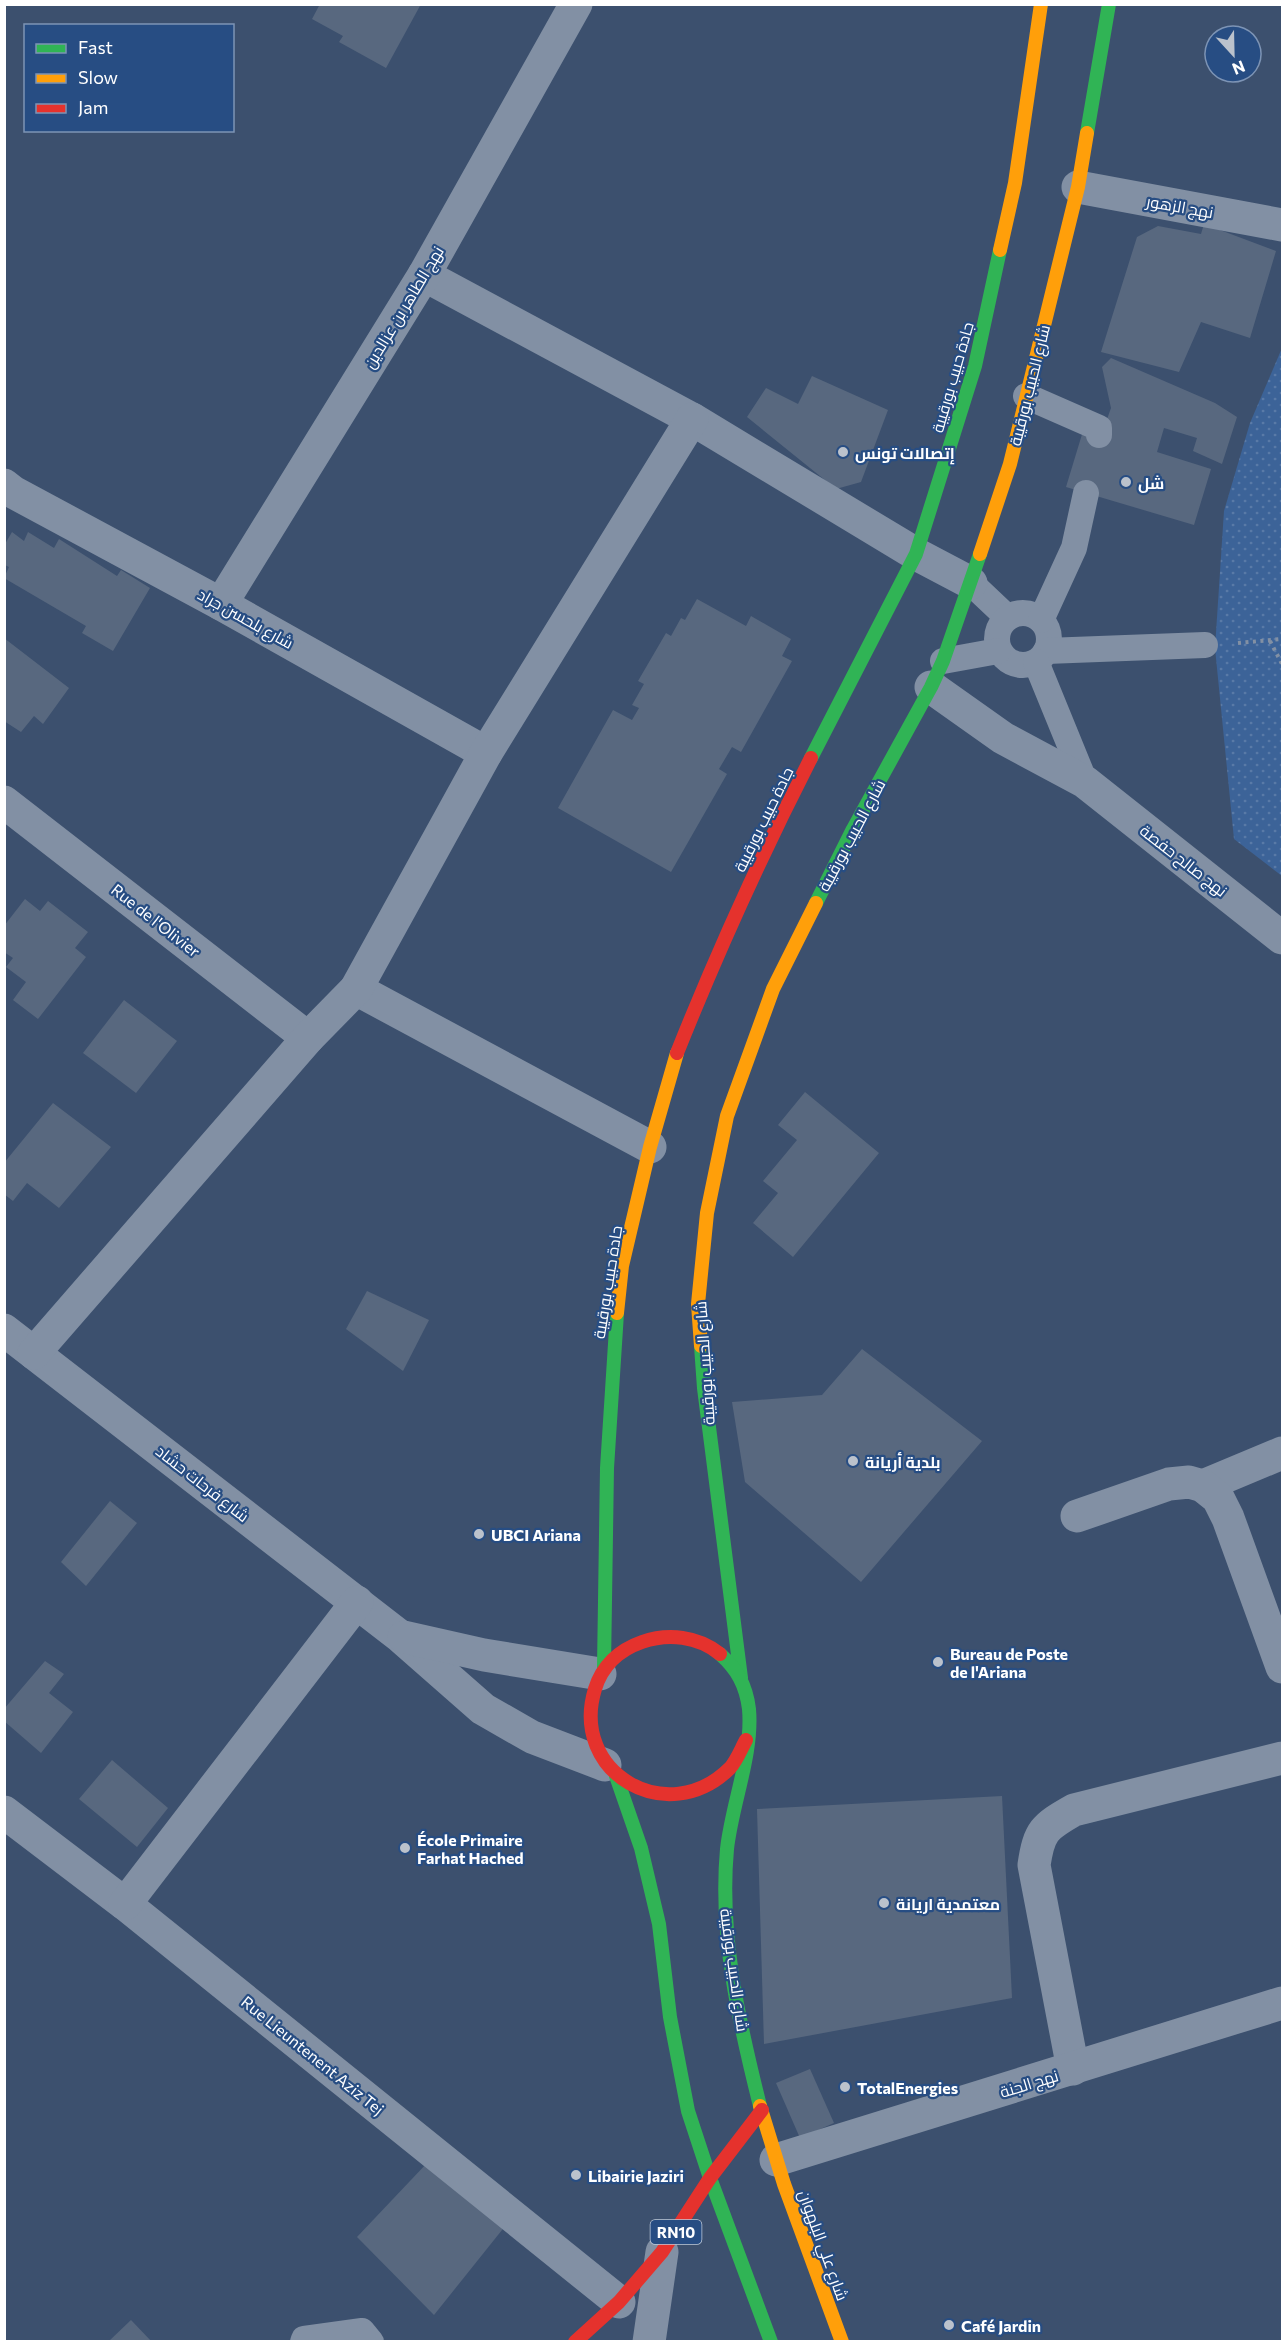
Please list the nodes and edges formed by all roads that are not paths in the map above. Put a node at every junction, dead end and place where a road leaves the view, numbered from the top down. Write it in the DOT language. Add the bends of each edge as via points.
graph roads {
  1 [pos="576,4"];
  2 [pos="1109,4"];
  3 [pos="1036,7"];
  4 [pos="1078,187"];
  5 [pos="1282,225"];
  6 [pos="424,275"];
  7 [pos="1026,396"];
  8 [pos="692,419"];
  9 [pos="1099,435"];
  10 [pos="7,493"];
  11 [pos="1086,493"];
  12 [pos="916,554"];
  13 [pos="971,583"];
  14 [pos="221,604"];
  15 [pos="1007,617"];
  16 [pos="1041,620"];
  17 [pos="1205,645"];
  18 [pos="999,651"];
  19 [pos="1041,656"];
  20 [pos="937,674"];
  21 [pos="486,753"];
  22 [pos="1085,783"];
  23 [pos="4,802"];
  24 [pos="1282,938"];
  25 [pos="356,989"];
  26 [pos="308,1038"];
  27 [pos="650,1147"];
  28 [pos="4,1330"];
  29 [pos="34,1353"];
  30 [pos="1282,1453"];
  31 [pos="1203,1486"];
  32 [pos="1077,1516"];
  33 [pos="357,1602"];
  34 [pos="401,1637"];
  35 [pos="1282,1667"];
  36 [pos="602,1671"];
  37 [pos="741,1678"];
  38 [pos="746,1740"];
  39 [pos="1282,1758"];
  40 [pos="610,1771"];
  41 [pos="4,1812"];
  42 [pos="125,1904"];
  43 [pos="1282,2003"];
  44 [pos="1073,2069"];
  45 [pos="762,2110"];
  46 [pos="776,2160"];
  47 [pos="710,2178"];
  48 [pos="662,2252"];
  49 [pos="619,2302"];
  50 [pos="303,2342"];
  51 [pos="371,2342"];
  52 [pos="575,2342"];
  53 [pos="649,2342"];
  54 [pos="771,2342"];
  55 [pos="842,2342"];
  1 -- 6 [label="street, نهج الطاهر بن عزالدين"];
  2 -- 4 [label="main road, شارع الحبيب بورقيبة"];
  3 -- 12 [label="main road, جادة حبيب بورقيبة" via="1015,183 975,366"];
  4 -- 5 [label="street, نهج الزهور"];
  4 -- 7 [label="main road, شارع الحبيب بورقيبة"];
  6 -- 8 [label="street"];
  6 -- 14 [label="street, نهج الطاهر بن عزالدين"];
  7 -- 9 [label="lane" via="1099,428"];
  7 -- 13 [label="main road, شارع الحبيب بورقيبة" via="1010,464"];
  8 -- 12 [label="street"];
  8 -- 21 [label="street"];
  10 -- 14 [label="street, شارع بلحسن جراد"];
  11 -- 16 [label="lane" via="1074,548"];
  12 -- 13 [label="street"];
  12 -- 27 [label="main road, جادة حبيب بورقيبة" via="775,828 711,968 676,1055"];
  13 -- 15 [label="lane"];
  13 -- 20 [label="main road, شارع الحبيب بورقيبة"];
  14 -- 21 [label="street, شارع بلحسن جراد"];
  15 -- 16 [label="lane" via="1024,612"];
  15 -- 18 [label="lane" via="997,632"];
  16 -- 19 [label="lane" via="1049,635"];
  17 -- 19 [label="lane"];
  18 -- 19 [label="lane" via="1012,663"];
  18 -- 20 [label="lane"];
  19 -- 22 [label="lane"];
  20 -- 22 [label="street, نهج صالح حفصة" via="1003,738"];
  20 -- 37 [label="main road, شارع الحبيب بورقيبة" via="773,988 727,1116 707,1213 698,1304 704,1388"];
  21 -- 25 [label="street"];
  22 -- 24 [label="street, نهج صالح حفصة"];
  23 -- 26 [label="street, Rue de l'Olivier"];
  25 -- 26 [label="street"];
  25 -- 27 [label="street"];
  26 -- 29 [label="street"];
  27 -- 36 [label="main road, جادة حبيب بورقيبة" via="622,1266 614,1345"];
  28 -- 29 [label="street, شارع فرحات حشاد"];
  29 -- 33 [label="street, شارع فرحات حشاد"];
  30 -- 31 [label="street"];
  31 -- 32 [label="street" via="1189,1482 1169,1484"];
  31 -- 35 [label="street" via="1218,1498 1228,1518"];
  33 -- 34 [label="street, شارع فرحات حشاد"];
  33 -- 42 [label="street"];
  34 -- 36 [label="street, شارع فرحات حشاد"];
  34 -- 40 [label="street, شارع فرحات حشاد" via="483,1709 532,1737"];
  36 -- 37 [label="main road" via="633,1644 663,1635 694,1638 720,1653"];
  36 -- 40 [label="main road" via="590,1699 590,1734"];
  37 -- 38 [label="main road" via="750,1709"];
  38 -- 40 [label="main road" via="731,1768 705,1788 675,1796 645,1793"];
  38 -- 45 [label="main road, شارع الحبيب بورقيبة" via="729,1829 725,1908 733,1983"];
  39 -- 44 [label="street" via="1074,1810 1052,1822 1038,1840 1035,1865"];
  40 -- 47 [label="main road" via="641,1848 659,1923 670,2017 688,2111"];
  41 -- 42 [label="street, Rue Lieuntenent Aziz Tej"];
  42 -- 49 [label="street, Rue Lieuntenent Aziz Tej"];
  43 -- 44 [label="street, نهج الجنة"];
  44 -- 46 [label="street, نهج الجنة"];
  45 -- 46 [label="main road, شارع الحبيب بورقيبة"];
  45 -- 47 [label="main road, RN10"];
  46 -- 55 [label="main road, شارع علي البلهوان"];
  47 -- 48 [label="main road, RN10"];
  47 -- 54 [label="main road"];
  48 -- 49 [label="main road, RN10"];
  48 -- 53 [label="street"];
  49 -- 52 [label="main road, RN10"];
  50 -- 51 [label="lane" via="362,2331"];
}
